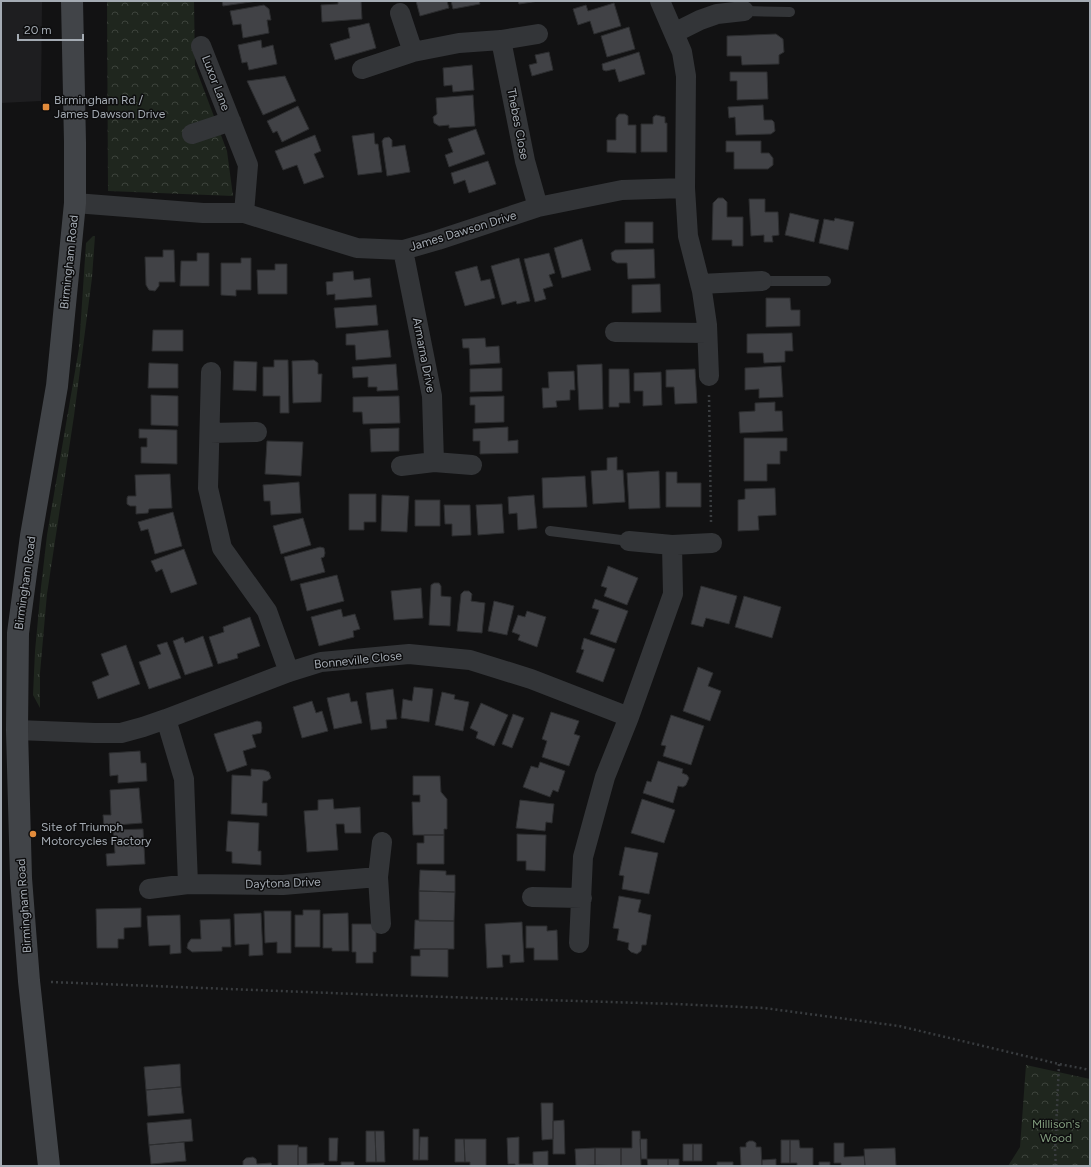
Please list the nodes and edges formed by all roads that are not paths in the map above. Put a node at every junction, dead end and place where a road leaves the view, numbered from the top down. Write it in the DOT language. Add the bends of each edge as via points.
graph roads {
  1 [pos="72,1"];
  2 [pos="660,1"];
  3 [pos="744,11"];
  4 [pos="790,12"];
  5 [pos="400,13"];
  6 [pos="674,33"];
  7 [pos="538,34"];
  8 [pos="501,40"];
  9 [pos="201,46"];
  10 [pos="413,52"];
  11 [pos="362,69"];
  12 [pos="231,121"];
  13 [pos="192,134"];
  14 [pos="685,188"];
  15 [pos="75,203"];
  16 [pos="538,207"];
  17 [pos="244,213"];
  18 [pos="403,250"];
  19 [pos="762,281"];
  20 [pos="826,281"];
  21 [pos="700,284"];
  22 [pos="615,332"];
  23 [pos="707,333"];
  24 [pos="210,372"];
  25 [pos="709,376"];
  26 [pos="257,432"];
  27 [pos="210,433"];
  28 [pos="434,462"];
  29 [pos="472,465"];
  30 [pos="401,466"];
  31 [pos="550,531"];
  32 [pos="629,542"];
  33 [pos="712,543"];
  34 [pos="672,545"];
  35 [pos="289,672"];
  36 [pos="629,717"];
  37 [pos="166,719"];
  38 [pos="17,730"];
  39 [pos="382,842"];
  40 [pos="378,877"];
  41 [pos="188,884"];
  42 [pos="149,889"];
  43 [pos="532,897"];
  44 [pos="582,898"];
  45 [pos="381,924"];
  46 [pos="579,943"];
  47 [pos="49,1166"];
  1 -- 15 [label="main road, Birmingham Road"];
  2 -- 6 [label="street"];
  3 -- 4 [label="lane"];
  3 -- 6 [label="street" via="717,14"];
  5 -- 10 [label="street"];
  6 -- 14 [label="street" via="682,52 686,76"];
  7 -- 8 [label="street"];
  8 -- 10 [label="street" via="459,43"];
  8 -- 16 [label="street, Thebes Close" via="525,162"];
  9 -- 12 [label="street, Luxor Lane"];
  10 -- 11 [label="street"];
  12 -- 13 [label="street, Luxor Lane"];
  12 -- 17 [label="street, Luxor Lane" via="248,165"];
  14 -- 16 [label="street, James Dawson Drive" via="622,190"];
  14 -- 21 [label="street" via="688,236"];
  15 -- 17 [label="street, James Dawson Drive" via="203,213"];
  15 -- 38 [label="main road, Birmingham Road" via="57,386 31,536 18,633"];
  16 -- 18 [label="street, James Dawson Drive"];
  17 -- 18 [label="street, James Dawson Drive" via="357,248"];
  18 -- 28 [label="street, Armarna Drive" via="432,396"];
  19 -- 20 [label="lane"];
  19 -- 21 [label="street"];
  21 -- 23 [label="street"];
  22 -- 23 [label="street"];
  23 -- 25 [label="street"];
  24 -- 27 [label="street"];
  26 -- 27 [label="street"];
  27 -- 35 [label="street" via="208,488 222,548 267,611"];
  28 -- 29 [label="street"];
  28 -- 30 [label="street"];
  31 -- 32 [label="lane"];
  32 -- 34 [label="street"];
  33 -- 34 [label="street"];
  34 -- 36 [label="street" via="673,594"];
  35 -- 36 [label="street, Bonneville Close" via="321,662 409,654 470,660 531,679"];
  35 -- 37 [label="street, Bonneville Close"];
  36 -- 44 [label="street" via="605,777 583,857"];
  37 -- 38 [label="street, Bonneville Close" via="121,733"];
  37 -- 41 [label="street" via="184,779"];
  38 -- 47 [label="main road, Birmingham Road" via="21,878 29,981"];
  39 -- 40 [label="street"];
  40 -- 41 [label="street, Daytona Drive" via="284,885"];
  40 -- 45 [label="street"];
  41 -- 42 [label="street, Daytona Drive"];
  43 -- 44 [label="street"];
  44 -- 46 [label="street"];
}
